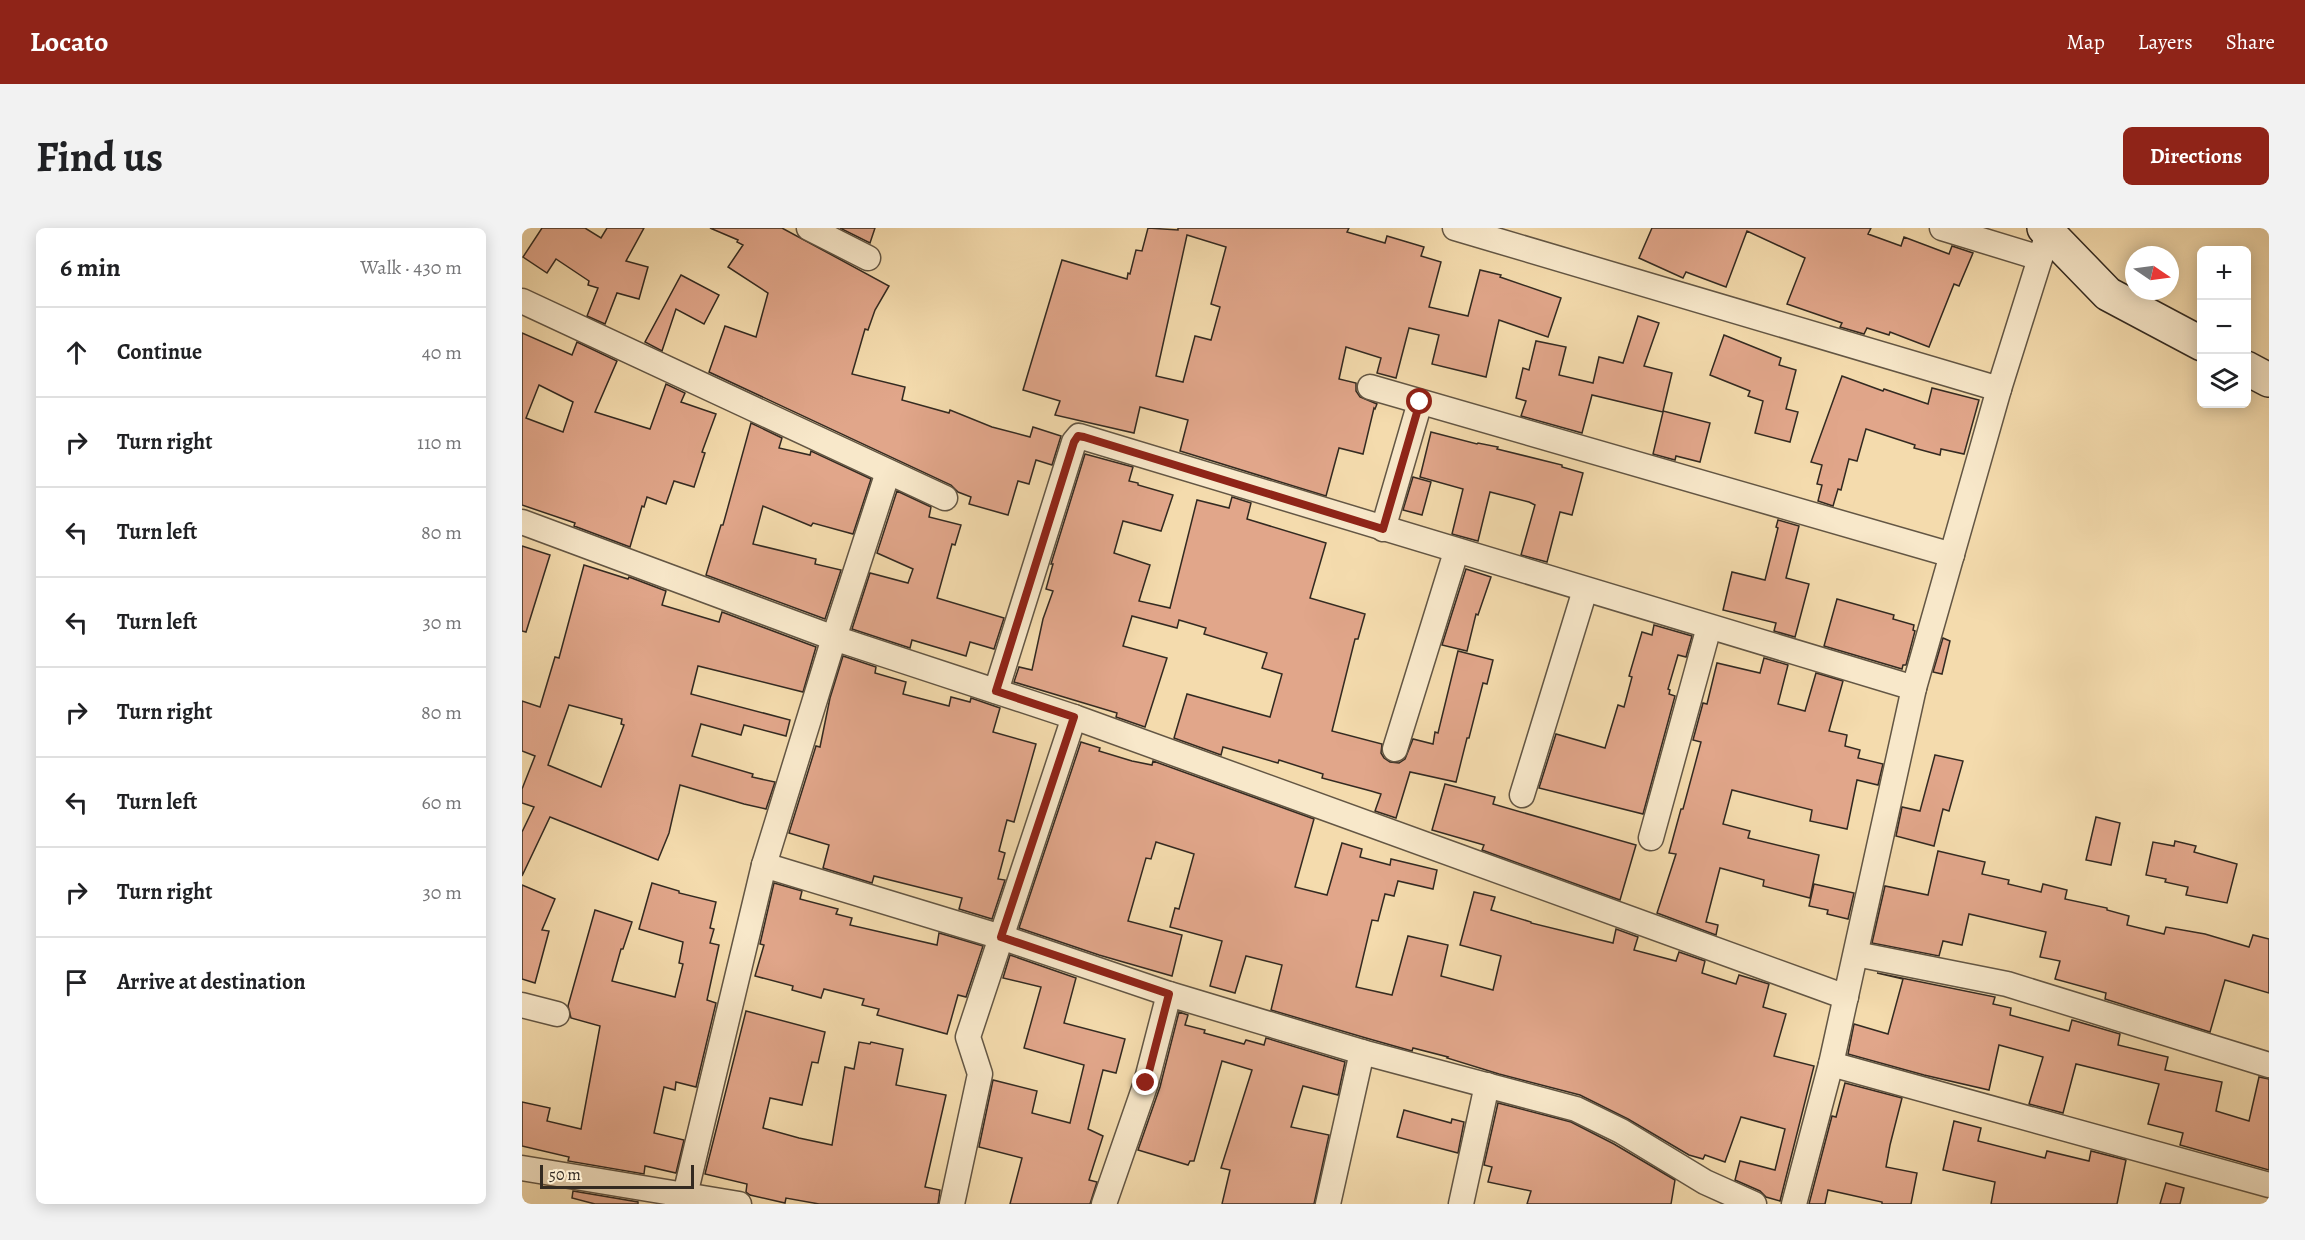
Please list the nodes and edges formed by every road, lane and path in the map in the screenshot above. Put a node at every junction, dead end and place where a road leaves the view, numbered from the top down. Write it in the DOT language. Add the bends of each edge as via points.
graph roads {
  1 [pos="810,228"];
  2 [pos="1455,228"];
  3 [pos="1942,228"];
  4 [pos="2044,240"];
  5 [pos="868,258"];
  6 [pos="522,301"];
  7 [pos="2197,341"];
  8 [pos="2251,370"];
  9 [pos="2269,380"];
  10 [pos="1370,387"];
  11 [pos="2000,388"];
  12 [pos="1420,402"];
  13 [pos="888,472"];
  14 [pos="945,498"];
  15 [pos="522,522"];
  16 [pos="1383,529"];
  17 [pos="1456,552"];
  18 [pos="1952,555"];
  19 [pos="1586,590"];
  20 [pos="1709,627"];
  21 [pos="834,638"];
  22 [pos="1914,688"];
  23 [pos="996,691"];
  24 [pos="1074,717"];
  25 [pos="1395,749"];
  26 [pos="1522,795"];
  27 [pos="1651,838"];
  28 [pos="764,865"];
  29 [pos="1001,937"];
  30 [pos="1856,954"];
  31 [pos="1169,994"];
  32 [pos="1846,997"];
  33 [pos="522,1005"];
  34 [pos="557,1014"];
  35 [pos="1362,1052"];
  36 [pos="1831,1064"];
  37 [pos="2269,1065"];
  38 [pos="1487,1085"];
  39 [pos="522,1168"];
  40 [pos="2269,1185"];
  41 [pos="685,1195"];
  42 [pos="740,1204"];
  43 [pos="952,1204"];
  44 [pos="1104,1204"];
  45 [pos="1328,1204"];
  46 [pos="1461,1204"];
  47 [pos="1754,1204"];
  48 [pos="1794,1204"];
  1 -- 5 [label="street"];
  2 -- 11 [label="street"];
  3 -- 4 [label="street"];
  4 -- 7 [label="street" via="2108,294"];
  4 -- 11 [label="street"];
  6 -- 13 [label="street"];
  8 -- 9 [label="street"];
  10 -- 12 [label="street"];
  11 -- 18 [label="street"];
  12 -- 16 [label="street"];
  12 -- 18 [label="street"];
  13 -- 14 [label="street"];
  13 -- 21 [label="street"];
  15 -- 21 [label="street"];
  16 -- 17 [label="street"];
  16 -- 23 [label="street" via="1078,436"];
  17 -- 19 [label="street"];
  17 -- 25 [label="street"];
  18 -- 22 [label="street"];
  19 -- 20 [label="street"];
  19 -- 26 [label="street"];
  20 -- 22 [label="street"];
  20 -- 27 [label="street"];
  21 -- 23 [label="street"];
  21 -- 28 [label="street"];
  22 -- 30 [label="street"];
  23 -- 24 [label="street"];
  24 -- 29 [label="street"];
  24 -- 32 [label="street"];
  28 -- 29 [label="street"];
  28 -- 41 [label="street"];
  29 -- 31 [label="street"];
  29 -- 43 [label="street" via="968,1037 980,1074"];
  30 -- 32 [label="street"];
  30 -- 37 [label="street" via="2007,984"];
  31 -- 35 [label="street"];
  31 -- 44 [label="street" via="1146,1083"];
  32 -- 36 [label="street"];
  33 -- 34 [label="street"];
  35 -- 38 [label="street"];
  35 -- 45 [label="street"];
  36 -- 40 [label="street"];
  36 -- 48 [label="street"];
  38 -- 46 [label="street"];
  38 -- 47 [label="street" via="1576,1109 1621,1131 1705,1182"];
  39 -- 41 [label="street"];
  41 -- 42 [label="street"];
}
